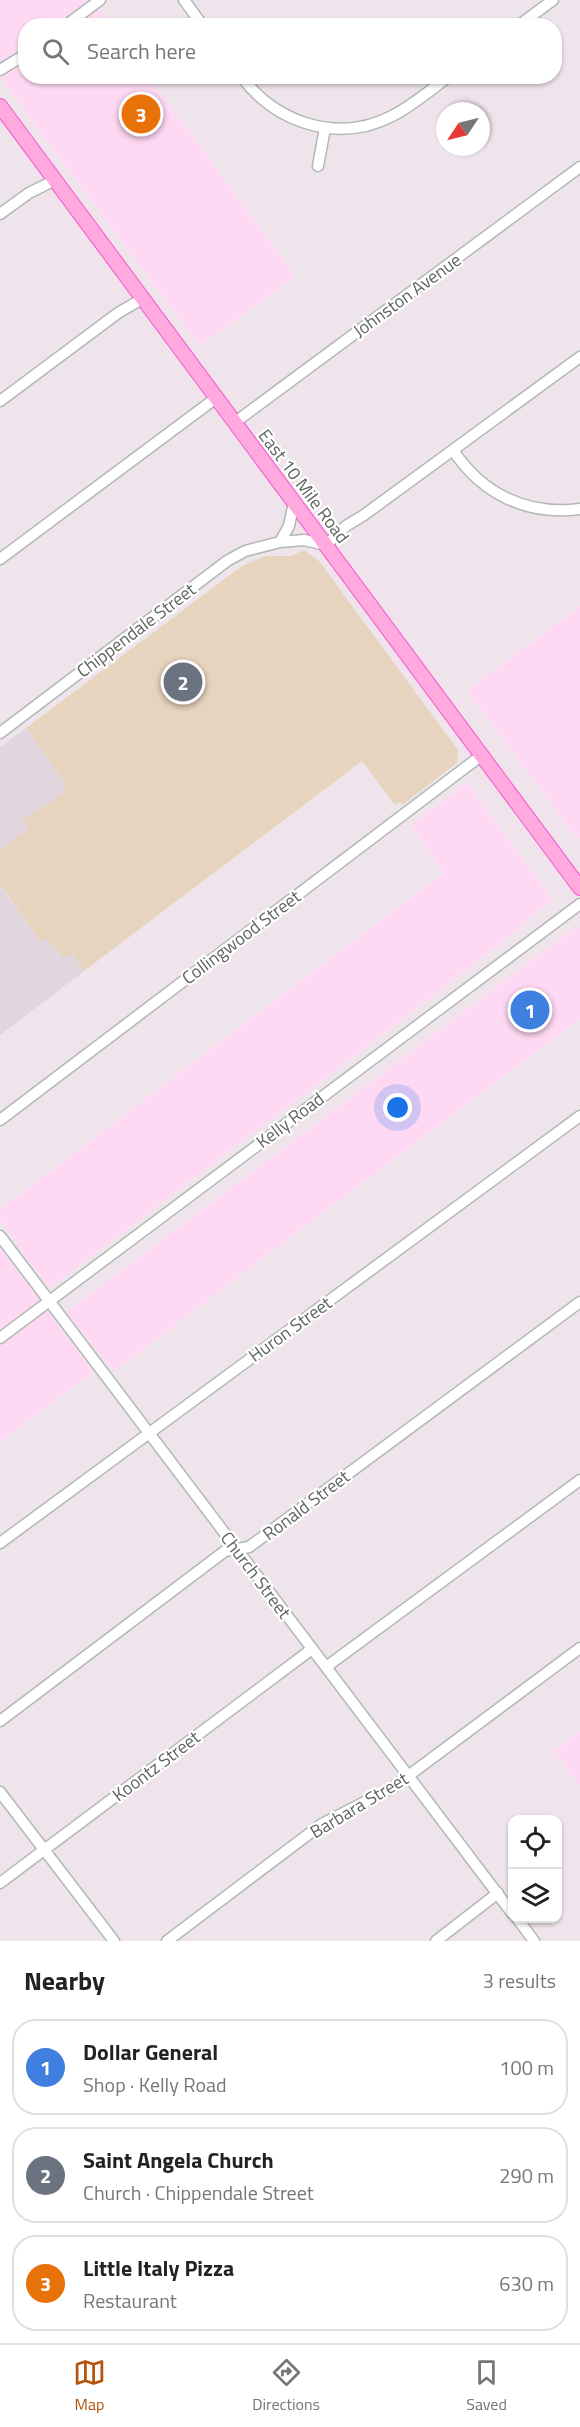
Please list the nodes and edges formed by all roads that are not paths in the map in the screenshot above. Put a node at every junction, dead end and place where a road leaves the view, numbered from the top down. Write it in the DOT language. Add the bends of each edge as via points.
graph roads {
  1 [pos="100,0"];
  2 [pos="184,0"];
  3 [pos="553,0"];
  4 [pos="76,18"];
  5 [pos="197,18"];
  6 [pos="529,18"];
  7 [pos="18,59"];
  8 [pos="0,70"];
  9 [pos="247,84"];
  10 [pos="438,84"];
  11 [pos="0,106"];
  12 [pos="325,128"];
  13 [pos="318,166"];
  14 [pos="580,168"];
  15 [pos="55,180"];
  16 [pos="0,214"];
  17 [pos="142,299"];
  18 [pos="580,357"];
  19 [pos="216,398"];
  20 [pos="0,401"];
  21 [pos="234,423"];
  22 [pos="453,450"];
  23 [pos="294,502"];
  24 [pos="580,508"];
  25 [pos="280,542"];
  26 [pos="326,545"];
  27 [pos="0,559"];
  28 [pos="0,733"];
  29 [pos="482,755"];
  30 [pos="580,888"];
  31 [pos="580,904"];
  32 [pos="580,1116"];
  33 [pos="0,1120"];
  34 [pos="0,1236"];
  35 [pos="49,1302"];
  36 [pos="580,1302"];
  37 [pos="0,1338"];
  38 [pos="148,1432"];
  39 [pos="580,1480"];
  40 [pos="0,1543"];
  41 [pos="237,1549"];
  42 [pos="312,1648"];
  43 [pos="580,1648"];
  44 [pos="326,1667"];
  45 [pos="0,1721"];
  46 [pos="408,1776"];
  47 [pos="0,1792"];
  48 [pos="45,1849"];
  49 [pos="0,1883"];
  50 [pos="498,1893"];
  51 [pos="508,1906"];
  52 [pos="521,1923"];
  53 [pos="114,1941"];
  54 [pos="167,1941"];
  55 [pos="436,1941"];
  56 [pos="534,1941"];
  1 -- 4 [label="street"];
  2 -- 5 [label="street"];
  3 -- 6 [label="street"];
  7 -- 8 [label="street"];
  9 -- 12 [label="street" via="282,114"];
  10 -- 12 [label="street" via="393,116 349,128"];
  11 -- 15 [label="main road, East 10 Mile Road"];
  12 -- 13 [label="street"];
  14 -- 21 [label="street, Johnston Avenue"];
  15 -- 16 [label="street" via="28,193"];
  15 -- 17 [label="main road, East 10 Mile Road"];
  17 -- 19 [label="main road, East 10 Mile Road"];
  17 -- 20 [label="street"];
  18 -- 22 [label="street"];
  19 -- 21 [label="main road, East 10 Mile Road"];
  19 -- 27 [label="street"];
  21 -- 23 [label="main road, East 10 Mile Road"];
  22 -- 24 [label="street" via="481,483 508,500 543,510"];
  22 -- 26 [label="street" via="346,526"];
  23 -- 25 [label="street" via="289,526"];
  23 -- 26 [label="main road, East 10 Mile Road"];
  25 -- 26 [label="street, Chippendale Street" via="304,540"];
  25 -- 28 [label="street, Chippendale Street" via="245,551 227,561"];
  26 -- 29 [label="main road, East 10 Mile Road"];
  29 -- 30 [label="main road, East 10 Mile Road"];
  29 -- 33 [label="street, Collingwood Street"];
  31 -- 35 [label="street, Kelly Road"];
  32 -- 38 [label="street, Huron Street"];
  34 -- 35 [label="street, Church Street"];
  35 -- 37 [label="street, Kelly Road"];
  35 -- 38 [label="street, Church Street"];
  36 -- 41 [label="street, Ronald Street" via="249,1547"];
  38 -- 40 [label="street, Huron Street"];
  38 -- 41 [label="street, Church Street"];
  39 -- 44 [label="street"];
  41 -- 42 [label="street, Church Street"];
  41 -- 45 [label="street, Ronald Street" via="225,1551"];
  42 -- 44 [label="street, Church Street"];
  42 -- 48 [label="street, Koontz Street"];
  43 -- 46 [label="street, Barbara Street"];
  44 -- 46 [label="street, Church Street"];
  46 -- 50 [label="street, Church Street"];
  46 -- 54 [label="street, Barbara Street" via="322,1824"];
  47 -- 48 [label="street"];
  48 -- 49 [label="street, Koontz Street"];
  48 -- 53 [label="street"];
  50 -- 51 [label="street, Church Street"];
  50 -- 55 [label="street"];
  52 -- 56 [label="street"];
}
